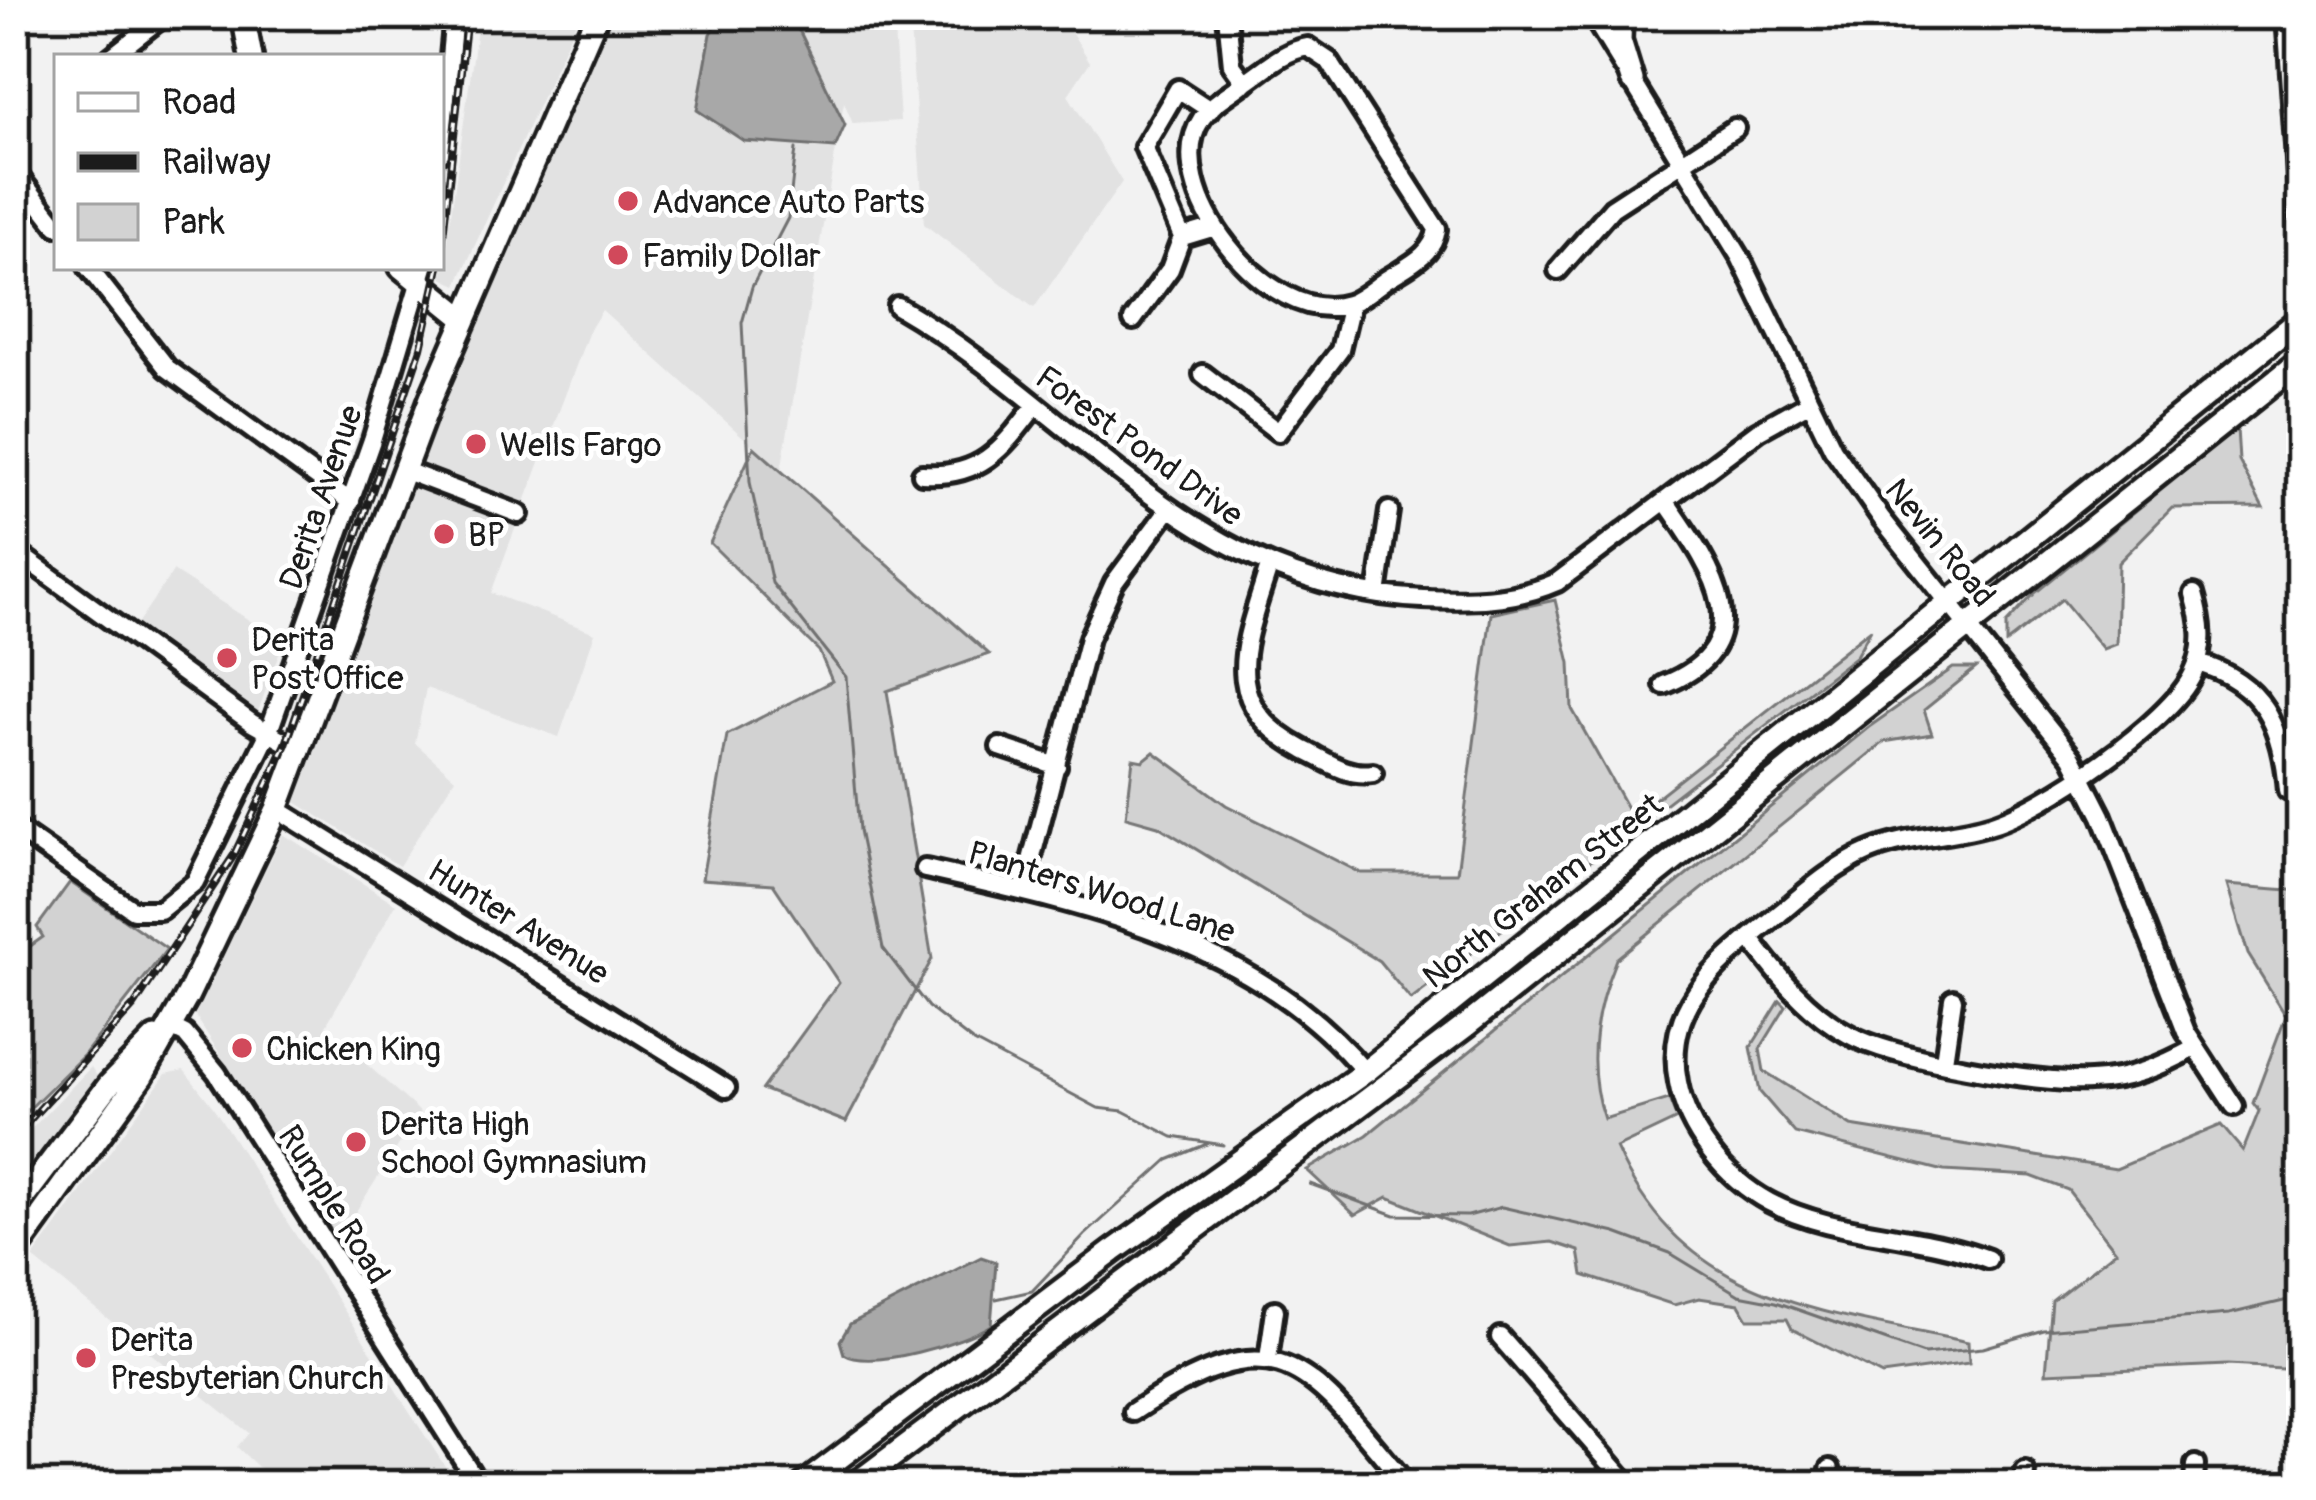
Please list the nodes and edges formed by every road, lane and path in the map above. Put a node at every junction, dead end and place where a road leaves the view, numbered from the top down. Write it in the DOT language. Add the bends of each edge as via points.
graph roads {
  1 [pos="165,15"];
  2 [pos="243,15"];
  3 [pos="454,15"];
  4 [pos="597,15"];
  5 [pos="1227,15"];
  6 [pos="1592,15"];
  7 [pos="1622,15"];
  8 [pos="2286,15"];
  9 [pos="115,54"];
  10 [pos="250,54"];
  11 [pos="1632,80"];
  12 [pos="1245,83"];
  13 [pos="2296,84"];
  14 [pos="1210,110"];
  15 [pos="444,120"];
  16 [pos="1735,128"];
  17 [pos="1682,160"];
  18 [pos="15,172"];
  19 [pos="2299,199"];
  20 [pos="54,222"];
  21 [pos="1215,227"];
  22 [pos="2301,233"];
  23 [pos="1182,237"];
  24 [pos="90,270"];
  25 [pos="1558,270"];
  26 [pos="422,275"];
  27 [pos="1351,304"];
  28 [pos="897,306"];
  29 [pos="2301,319"];
  30 [pos="465,320"];
  31 [pos="1133,320"];
  32 [pos="2301,361"];
  33 [pos="1203,374"];
  34 [pos="1810,402"];
  35 [pos="1035,406"];
  36 [pos="404,470"];
  37 [pos="922,474"];
  38 [pos="351,502"];
  39 [pos="1666,502"];
  40 [pos="1168,509"];
  41 [pos="1389,511"];
  42 [pos="519,514"];
  43 [pos="15,551"];
  44 [pos="1269,567"];
  45 [pos="1377,594"];
  46 [pos="2194,594"];
  47 [pos="1950,604"];
  48 [pos="1971,628"];
  49 [pos="2198,663"];
  50 [pos="1664,685"];
  51 [pos="268,734"];
  52 [pos="1000,747"];
  53 [pos="301,751"];
  54 [pos="1057,766"];
  55 [pos="1373,773"];
  56 [pos="2080,773"];
  57 [pos="2288,791"];
  58 [pos="277,809"];
  59 [pos="15,828"];
  60 [pos="925,869"];
  61 [pos="1023,891"];
  62 [pos="1750,938"];
  63 [pos="1953,999"];
  64 [pos="169,1026"];
  65 [pos="2194,1048"];
  66 [pos="1944,1061"];
  67 [pos="1365,1072"];
  68 [pos="727,1088"];
  69 [pos="2234,1106"];
  70 [pos="15,1209"];
  71 [pos="15,1252"];
  72 [pos="1988,1259"];
  73 [pos="1275,1310"];
  74 [pos="1500,1336"];
  75 [pos="1268,1360"];
  76 [pos="1133,1412"];
  77 [pos="2195,1466"];
  78 [pos="479,1485"];
  79 [pos="803,1485"];
  80 [pos="854,1485"];
  81 [pos="1407,1485"];
  82 [pos="1629,1485"];
  83 [pos="2194,1485"];
  1 -- 9 [label="street"];
  2 -- 10 [label="main road"];
  3 -- 15 [label="street"];
  4 -- 30 [label="main road"];
  5 -- 12 [label="street" via="1232,64"];
  6 -- 11 [label="street, Nevin Road"];
  7 -- 11 [label="main road"];
  8 -- 13 [label="street"];
  11 -- 17 [label="street, Nevin Road"];
  12 -- 14 [label="street"];
  12 -- 27 [label="street" via="1291,51 1322,52 1435,221 1429,250"];
  13 -- 19 [label="street"];
  14 -- 21 [label="street" via="1195,133 1194,164"];
  14 -- 23 [label="street" via="1178,89 1144,147"];
  16 -- 17 [label="street"];
  17 -- 25 [label="street" via="1612,208"];
  17 -- 34 [label="street, Nevin Road" via="1757,288"];
  18 -- 20 [label="street"];
  19 -- 22 [label="street"];
  21 -- 23 [label="street"];
  21 -- 27 [label="street" via="1276,291 1330,307"];
  23 -- 31 [label="street"];
  24 -- 38 [label="street" via="167,368"];
  26 -- 30 [label="main road"];
  26 -- 38 [label="street, Derita Avenue"];
  27 -- 33 [label="street" via="1340,350 1278,432"];
  28 -- 35 [label="street, Forest Pond Drive"];
  29 -- 47 [label="main road, North Graham Street"];
  30 -- 36 [label="main road"];
  32 -- 48 [label="main road, North Graham Street"];
  34 -- 39 [label="street, Forest Pond Drive"];
  34 -- 47 [label="street, Nevin Road" via="1855,482"];
  35 -- 37 [label="street" via="977,468"];
  35 -- 40 [label="street, Forest Pond Drive"];
  36 -- 42 [label="street"];
  36 -- 53 [label="main road"];
  38 -- 51 [label="street, Derita Avenue"];
  39 -- 45 [label="street, Forest Pond Drive" via="1570,575 1529,593 1462,601"];
  39 -- 50 [label="street" via="1710,566 1722,614 1701,664"];
  40 -- 44 [label="street, Forest Pond Drive"];
  40 -- 54 [label="street" via="1100,610"];
  41 -- 45 [label="street"];
  43 -- 51 [label="street"];
  44 -- 45 [label="street, Forest Pond Drive"];
  44 -- 55 [label="street" via="1244,654 1249,704 1275,734 1342,770"];
  46 -- 49 [label="street" via="2202,624"];
  47 -- 48 [label="street, Nevin Road"];
  47 -- 67 [label="main road, North Graham Street"];
  48 -- 56 [label="street, Nevin Road"];
  48 -- 80 [label="main road, North Graham Street" via="1468,1025"];
  49 -- 56 [label="street" via="2174,704"];
  49 -- 57 [label="street" via="2245,683 2273,717"];
  51 -- 53 [label="street"];
  51 -- 59 [label="street, Derita Avenue" via="195,882 175,902 145,913 120,904"];
  52 -- 54 [label="street"];
  53 -- 58 [label="main road"];
  54 -- 61 [label="street"];
  56 -- 62 [label="street" via="1996,823 1856,857"];
  56 -- 65 [label="street, Nevin Road"];
  58 -- 64 [label="main road"];
  58 -- 68 [label="street, Hunter Avenue"];
  60 -- 61 [label="street, Planters Wood Lane"];
  61 -- 67 [label="street, Planters Wood Lane" via="1236,963 1316,1018"];
  62 -- 66 [label="street" via="1794,993 1849,1035"];
  62 -- 72 [label="street" via="1697,988 1678,1036 1682,1099 1712,1151 1750,1190 1789,1210"];
  63 -- 66 [label="street"];
  64 -- 70 [label="main road" via="109,1085"];
  64 -- 71 [label="main road" via="125,1103"];
  64 -- 78 [label="street, Rumple Road" via="217,1073"];
  65 -- 66 [label="street" via="2158,1068 2090,1082"];
  65 -- 69 [label="street, Nevin Road"];
  67 -- 79 [label="main road, North Graham Street"];
  73 -- 75 [label="street"];
  74 -- 82 [label="street"];
  75 -- 76 [label="street" via="1216,1364"];
  75 -- 81 [label="street" via="1322,1388"];
  77 -- 83 [label="street"];
}
